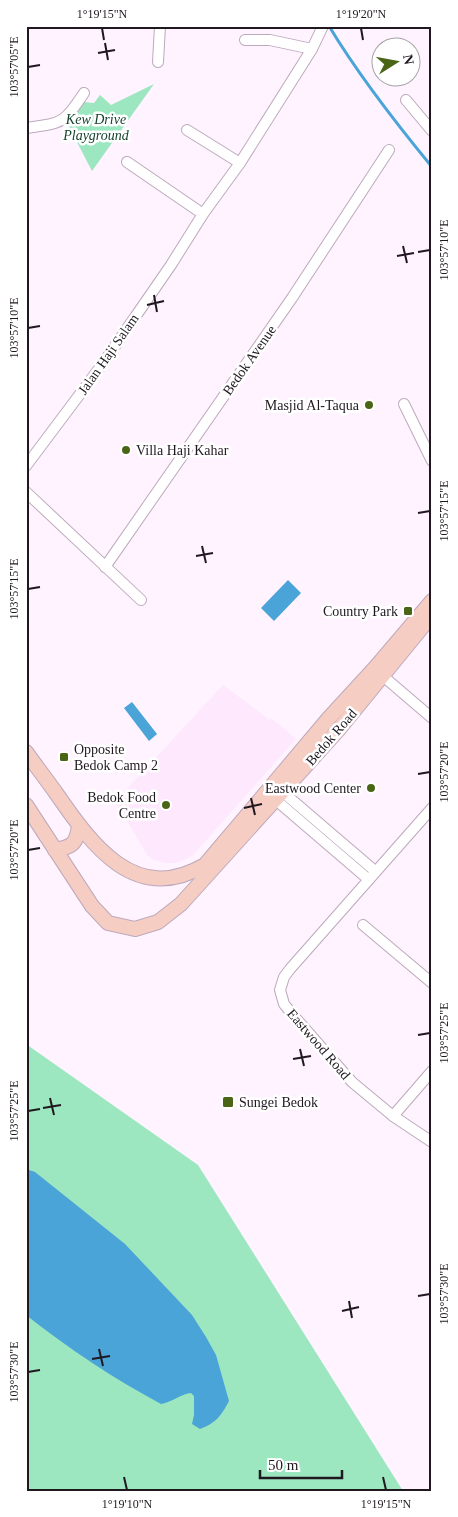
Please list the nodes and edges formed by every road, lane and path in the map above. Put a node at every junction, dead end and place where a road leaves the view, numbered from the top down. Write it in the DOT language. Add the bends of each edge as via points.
graph roads {
  1 [pos="160,26"];
  2 [pos="323,26"];
  3 [pos="245,40"];
  4 [pos="312,49"];
  5 [pos="158,62"];
  6 [pos="84,93"];
  7 [pos="406,100"];
  8 [pos="26,128"];
  9 [pos="187,130"];
  10 [pos="432,130"];
  11 [pos="390,150"];
  12 [pos="127,162"];
  13 [pos="240,163"];
  14 [pos="202,214"];
  15 [pos="404,404"];
  16 [pos="432,461"];
  17 [pos="26,466"];
  18 [pos="26,492"];
  19 [pos="105,567"];
  20 [pos="141,600"];
  21 [pos="432,601"];
  22 [pos="432,615"];
  23 [pos="378,672"];
  24 [pos="432,718"];
  25 [pos="26,752"];
  26 [pos="275,792"];
  27 [pos="26,805"];
  28 [pos="432,808"];
  29 [pos="79,825"];
  30 [pos="55,850"];
  31 [pos="372,875"];
  32 [pos="362,925"];
  33 [pos="431,982"];
  34 [pos="432,1071"];
  35 [pos="393,1116"];
  36 [pos="432,1142"];
  1 -- 5 [label="street"];
  2 -- 4 [label="street, Jalan Haji Salam"];
  3 -- 4 [label="street" via="270,40"];
  4 -- 13 [label="street, Jalan Haji Salam"];
  6 -- 8 [label="street" via="67,117"];
  7 -- 10 [label="street"];
  9 -- 13 [label="street"];
  11 -- 19 [label="street, Bedok Avenue" via="292,298"];
  12 -- 14 [label="street"];
  13 -- 14 [label="street, Jalan Haji Salam"];
  14 -- 17 [label="street, Jalan Haji Salam" via="108,356"];
  15 -- 16 [label="street"];
  18 -- 19 [label="street"];
  19 -- 20 [label="street"];
  21 -- 23 [label="main road, Bedok Road"];
  22 -- 23 [label="main road, Bedok Road"];
  23 -- 24 [label="street"];
  23 -- 26 [label="main road, Bedok Road" via="338,707"];
  25 -- 29 [label="main road, Bedok Road"];
  26 -- 29 [label="main road, Bedok Road" via="205,865 182,876 162,879 130,873 114,862"];
  26 -- 30 [label="main road, Bedok Road" via="181,904 158,922 135,929 108,923 99,915"];
  26 -- 31 [label="street"];
  27 -- 30 [label="main road"];
  28 -- 31 [label="street, Eastwood Road"];
  29 -- 30 [label="main road" via="73,844"];
  31 -- 35 [label="street, Eastwood Road" via="290,969 280,990 284,1004 330,1059"];
  32 -- 33 [label="street"];
  34 -- 35 [label="street"];
  35 -- 36 [label="street, Eastwood Road"];
}
